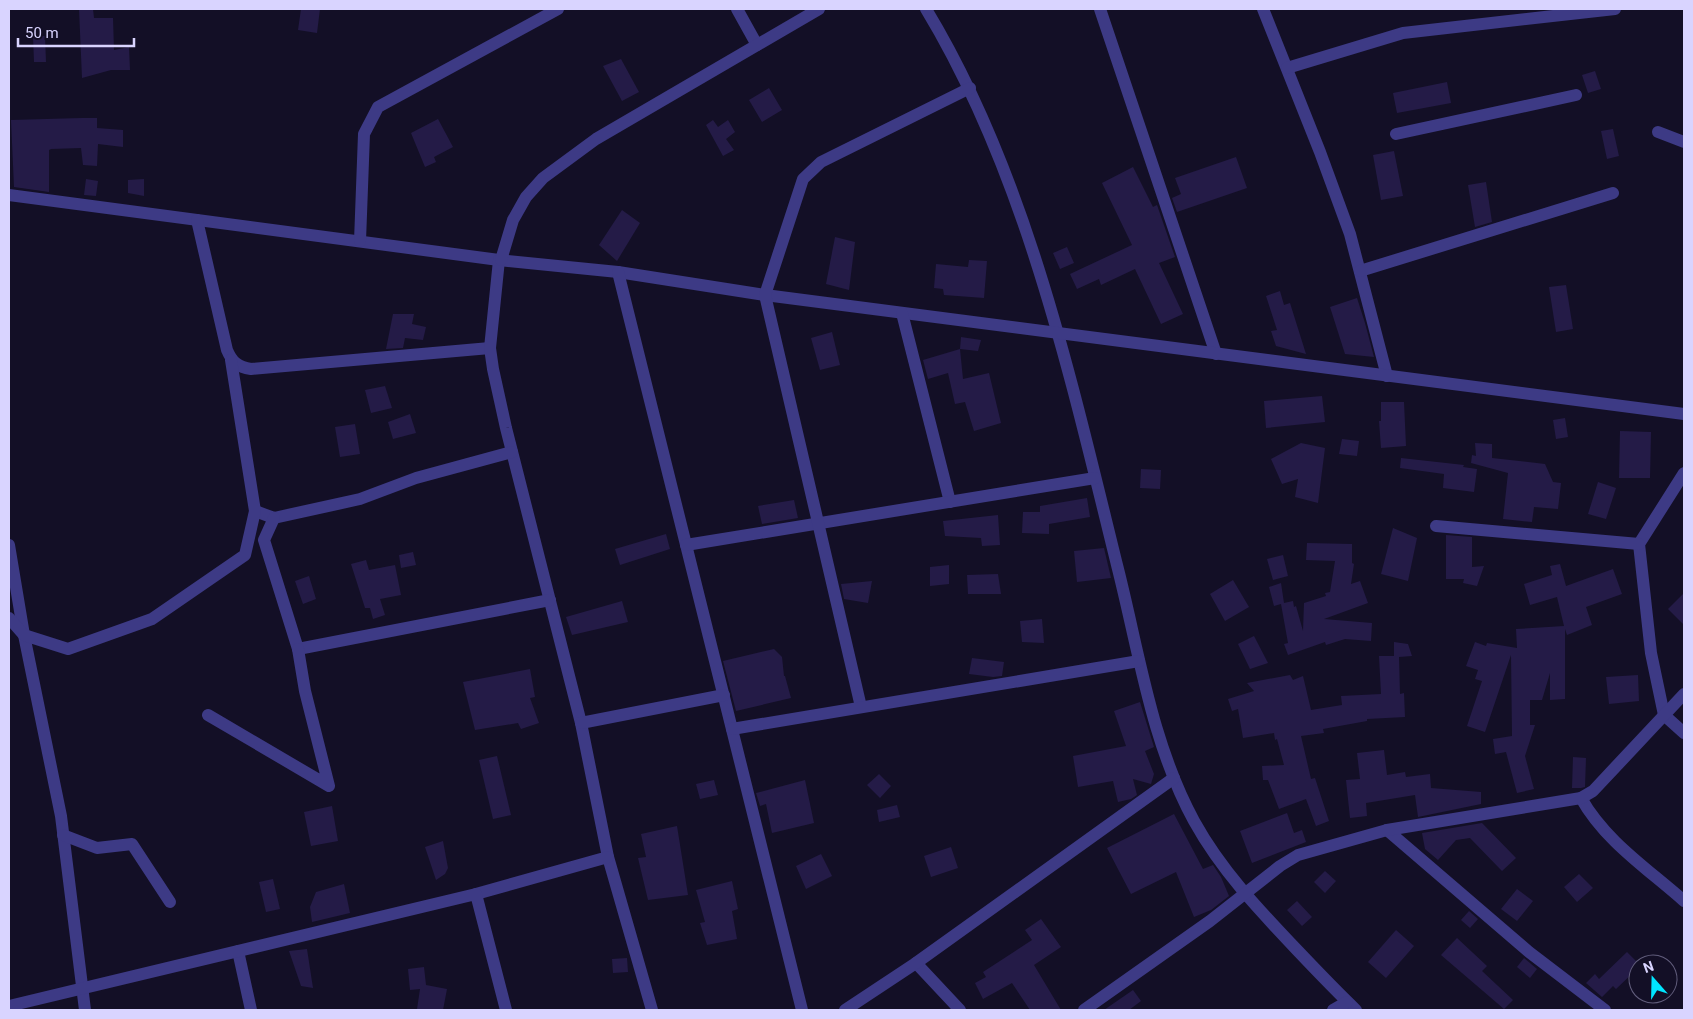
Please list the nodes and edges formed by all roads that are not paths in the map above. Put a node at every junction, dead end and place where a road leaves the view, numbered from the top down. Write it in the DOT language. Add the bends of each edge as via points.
graph roads {
  1 [pos="558,9"];
  2 [pos="737,9"];
  3 [pos="819,9"];
  4 [pos="926,9"];
  5 [pos="1100,9"];
  6 [pos="1263,9"];
  7 [pos="1615,9"];
  8 [pos="757,45"];
  9 [pos="1287,68"];
  10 [pos="970,88"];
  11 [pos="1576,95"];
  12 [pos="1658,132"];
  13 [pos="1396,134"];
  14 [pos="1684,142"];
  15 [pos="1613,193"];
  16 [pos="9,195"];
  17 [pos="197,220"];
  18 [pos="360,241"];
  19 [pos="500,260"];
  20 [pos="1360,271"];
  21 [pos="618,272"];
  22 [pos="765,295"];
  23 [pos="902,312"];
  24 [pos="1057,333"];
  25 [pos="490,348"];
  26 [pos="1216,354"];
  27 [pos="231,360"];
  28 [pos="1387,376"];
  29 [pos="1684,414"];
  30 [pos="512,452"];
  31 [pos="1684,473"];
  32 [pos="1095,478"];
  33 [pos="950,502"];
  34 [pos="255,511"];
  35 [pos="274,518"];
  36 [pos="819,523"];
  37 [pos="1436,526"];
  38 [pos="1639,544"];
  39 [pos="9,545"];
  40 [pos="686,545"];
  41 [pos="550,600"];
  42 [pos="9,618"];
  43 [pos="24,635"];
  44 [pos="298,649"];
  45 [pos="1138,661"];
  46 [pos="1684,694"];
  47 [pos="724,695"];
  48 [pos="861,707"];
  49 [pos="208,715"];
  50 [pos="1664,715"];
  51 [pos="581,723"];
  52 [pos="732,729"];
  53 [pos="1684,733"];
  54 [pos="1174,778"];
  55 [pos="1581,798"];
  56 [pos="1387,830"];
  57 [pos="63,835"];
  58 [pos="608,857"];
  59 [pos="476,894"];
  60 [pos="1244,895"];
  61 [pos="1684,901"];
  62 [pos="170,902"];
  63 [pos="238,951"];
  64 [pos="916,963"];
  65 [pos="82,988"];
  66 [pos="9,1006"];
  67 [pos="1352,1006"];
  68 [pos="85,1010"];
  69 [pos="251,1010"];
  70 [pos="506,1010"];
  71 [pos="652,1010"];
  72 [pos="802,1010"];
  73 [pos="845,1010"];
  74 [pos="960,1010"];
  75 [pos="1084,1010"];
  76 [pos="1333,1010"];
  77 [pos="1604,1010"];
  1 -- 18 [label="street" via="378,107 364,134"];
  2 -- 8 [label="street"];
  3 -- 8 [label="street"];
  4 -- 10 [label="street"];
  5 -- 26 [label="street"];
  6 -- 9 [label="street"];
  7 -- 9 [label="street" via="1403,33"];
  8 -- 19 [label="street" via="596,139 543,178 526,197 513,220"];
  9 -- 20 [label="street" via="1338,199"];
  10 -- 22 [label="street" via="813,168 803,179"];
  10 -- 24 [label="street" via="1028,239"];
  11 -- 13 [label="street"];
  12 -- 14 [label="street"];
  15 -- 20 [label="street"];
  16 -- 17 [label="street"];
  17 -- 18 [label="street"];
  17 -- 27 [label="street"];
  18 -- 19 [label="street"];
  19 -- 21 [label="street"];
  19 -- 25 [label="street"];
  20 -- 28 [label="street"];
  21 -- 22 [label="street"];
  21 -- 40 [label="street"];
  22 -- 23 [label="street"];
  22 -- 36 [label="street"];
  23 -- 24 [label="street"];
  23 -- 33 [label="street"];
  24 -- 26 [label="street"];
  24 -- 32 [label="street"];
  25 -- 27 [label="street" via="251,369 240,367"];
  25 -- 30 [label="street"];
  26 -- 28 [label="street"];
  27 -- 34 [label="street"];
  28 -- 29 [label="street"];
  30 -- 35 [label="street" via="416,478 360,499"];
  30 -- 41 [label="street"];
  31 -- 38 [label="street"];
  32 -- 33 [label="street"];
  32 -- 45 [label="street"];
  33 -- 36 [label="street"];
  34 -- 35 [label="street"];
  34 -- 43 [label="street" via="245,555 152,619 68,649"];
  35 -- 44 [label="street" via="264,540"];
  36 -- 40 [label="street"];
  36 -- 48 [label="street"];
  37 -- 38 [label="street"];
  38 -- 50 [label="street" via="1651,653"];
  39 -- 43 [label="street"];
  40 -- 47 [label="street"];
  41 -- 44 [label="street"];
  41 -- 51 [label="street"];
  42 -- 43 [label="street"];
  43 -- 57 [label="street"];
  44 -- 49 [label="street" via="329,786"];
  45 -- 48 [label="street"];
  45 -- 54 [label="street"];
  46 -- 50 [label="street"];
  47 -- 51 [label="street"];
  47 -- 52 [label="street"];
  48 -- 52 [label="street"];
  50 -- 53 [label="street"];
  50 -- 55 [label="street" via="1593,791"];
  51 -- 58 [label="street"];
  52 -- 72 [label="street"];
  54 -- 60 [label="street" via="1194,821"];
  54 -- 64 [label="street"];
  55 -- 56 [label="street"];
  55 -- 61 [label="street" via="1603,831"];
  56 -- 60 [label="street" via="1298,855"];
  56 -- 77 [label="street" via="1522,947"];
  57 -- 62 [label="street" via="97,848 132,844"];
  57 -- 65 [label="street"];
  58 -- 59 [label="street"];
  58 -- 71 [label="street"];
  59 -- 63 [label="street"];
  59 -- 70 [label="street"];
  60 -- 67 [label="street"];
  60 -- 75 [label="street"];
  63 -- 65 [label="street"];
  63 -- 69 [label="street"];
  64 -- 73 [label="street"];
  64 -- 74 [label="street"];
  65 -- 66 [label="street"];
  65 -- 68 [label="street"];
  67 -- 76 [label="street"];
}
